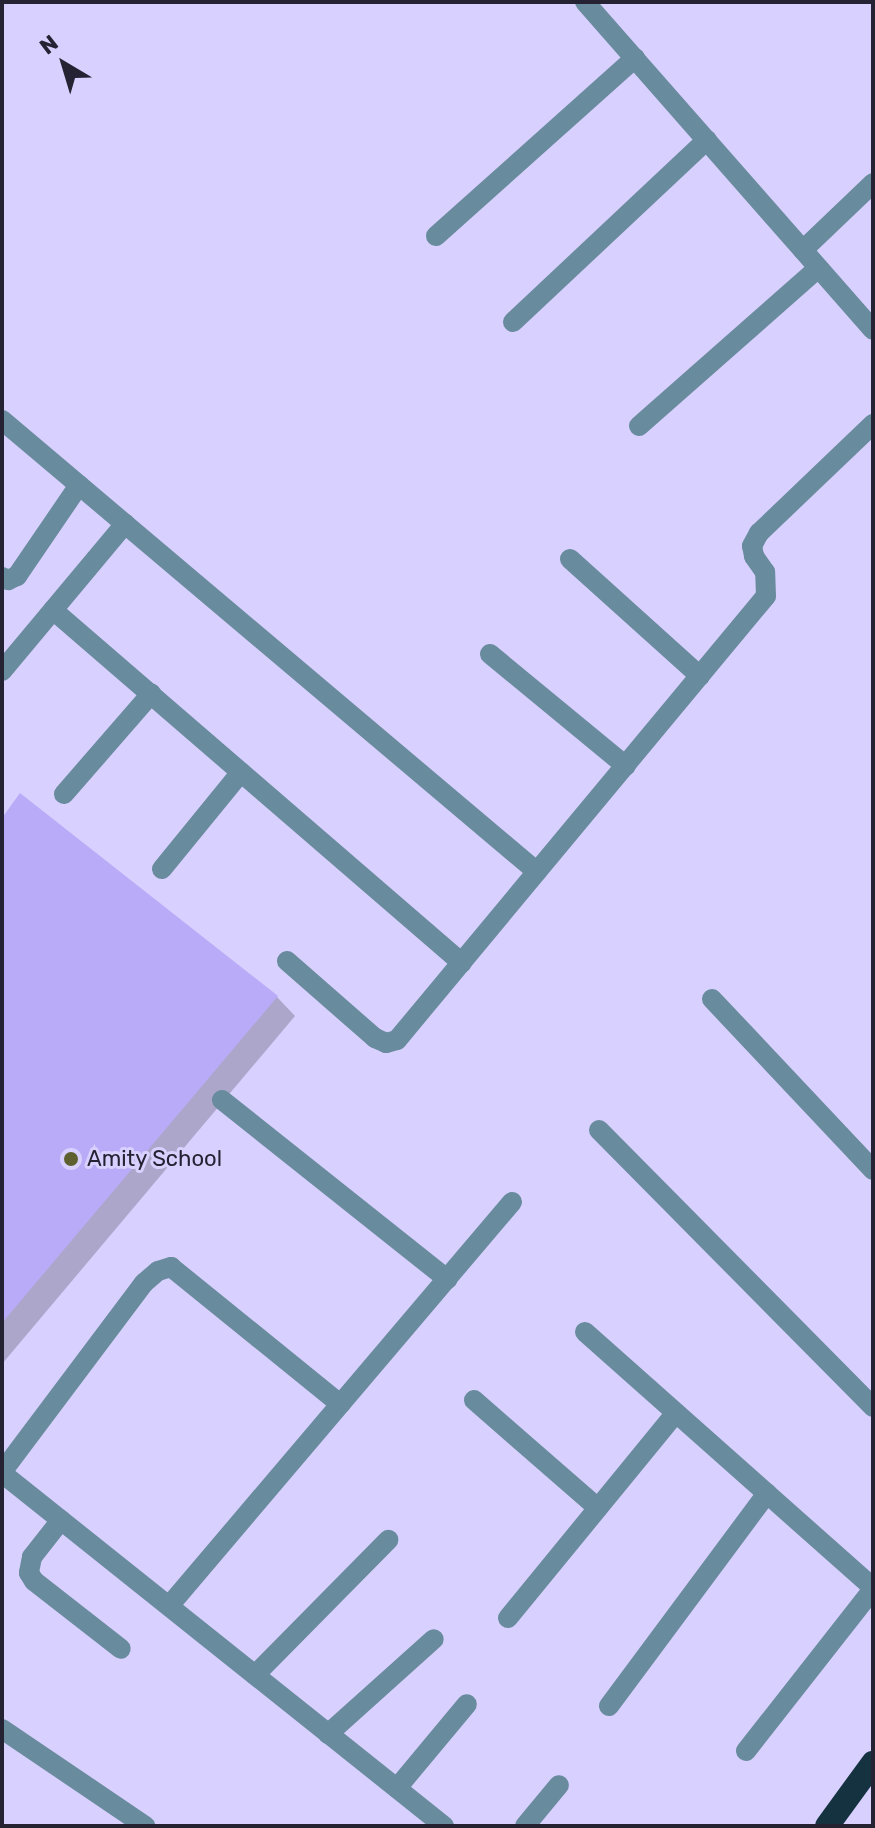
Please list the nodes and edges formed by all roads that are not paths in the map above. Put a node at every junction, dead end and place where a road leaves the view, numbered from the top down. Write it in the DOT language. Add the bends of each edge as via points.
graph roads {
  1 [pos="598,6"];
  2 [pos="635,58"];
  3 [pos="707,140"];
  4 [pos="873,183"];
  5 [pos="436,236"];
  6 [pos="803,250"];
  7 [pos="818,268"];
  8 [pos="513,322"];
  9 [pos="873,330"];
  10 [pos="2,420"];
  11 [pos="873,424"];
  12 [pos="639,426"];
  13 [pos="79,485"];
  14 [pos="125,524"];
  15 [pos="570,559"];
  16 [pos="2,577"];
  17 [pos="53,610"];
  18 [pos="490,654"];
  19 [pos="2,671"];
  20 [pos="700,676"];
  21 [pos="151,694"];
  22 [pos="626,766"];
  23 [pos="241,772"];
  24 [pos="64,794"];
  25 [pos="162,869"];
  26 [pos="537,872"];
  27 [pos="287,961"];
  28 [pos="462,963"];
  29 [pos="712,999"];
  30 [pos="222,1100"];
  31 [pos="599,1130"];
  32 [pos="873,1170"];
  33 [pos="512,1202"];
  34 [pos="447,1279"];
  35 [pos="585,1332"];
  36 [pos="474,1400"];
  37 [pos="340,1404"];
  38 [pos="873,1407"];
  39 [pos="676,1413"];
  40 [pos="2,1473"];
  41 [pos="767,1493"];
  42 [pos="598,1508"];
  43 [pos="61,1520"];
  44 [pos="388,1540"];
  45 [pos="873,1588"];
  46 [pos="169,1606"];
  47 [pos="508,1618"];
  48 [pos="434,1639"];
  49 [pos="121,1649"];
  50 [pos="255,1675"];
  51 [pos="467,1704"];
  52 [pos="609,1706"];
  53 [pos="2,1729"];
  54 [pos="328,1734"];
  55 [pos="746,1751"];
  56 [pos="873,1763"];
  57 [pos="559,1785"];
  58 [pos="397,1788"];
  59 [pos="145,1826"];
  60 [pos="444,1826"];
  61 [pos="525,1826"];
  62 [pos="827,1826"];
  1 -- 2 [label="street"];
  2 -- 3 [label="street"];
  2 -- 5 [label="street"];
  3 -- 6 [label="street"];
  3 -- 8 [label="street"];
  4 -- 6 [label="street"];
  6 -- 7 [label="street"];
  7 -- 9 [label="street"];
  7 -- 12 [label="street"];
  10 -- 13 [label="street"];
  11 -- 20 [label="street" via="759,533 752,546 765,572 766,596"];
  13 -- 14 [label="street"];
  13 -- 16 [label="street" via="17,576"];
  14 -- 17 [label="street"];
  14 -- 26 [label="street"];
  15 -- 20 [label="street"];
  17 -- 19 [label="street"];
  17 -- 21 [label="street"];
  18 -- 22 [label="street"];
  20 -- 22 [label="street"];
  21 -- 23 [label="street"];
  21 -- 24 [label="street"];
  22 -- 26 [label="street"];
  23 -- 25 [label="street"];
  23 -- 28 [label="street"];
  26 -- 28 [label="street"];
  27 -- 28 [label="street" via="386,1043 408,1029"];
  29 -- 32 [label="street"];
  30 -- 34 [label="street"];
  31 -- 38 [label="street"];
  33 -- 34 [label="street"];
  34 -- 37 [label="street"];
  35 -- 39 [label="street"];
  36 -- 42 [label="street"];
  37 -- 40 [label="street" via="171,1267 144,1283"];
  37 -- 46 [label="street"];
  39 -- 41 [label="street"];
  39 -- 42 [label="street"];
  40 -- 43 [label="street"];
  41 -- 45 [label="street"];
  41 -- 52 [label="street"];
  42 -- 47 [label="street"];
  43 -- 46 [label="street"];
  43 -- 49 [label="street" via="32,1557 29,1573"];
  44 -- 50 [label="street"];
  45 -- 55 [label="street"];
  46 -- 50 [label="street"];
  48 -- 54 [label="street"];
  50 -- 54 [label="street"];
  51 -- 58 [label="street"];
  53 -- 59 [label="street"];
  54 -- 58 [label="street"];
  56 -- 62 [label="highway"];
  57 -- 61 [label="street"];
  58 -- 60 [label="street"];
}
